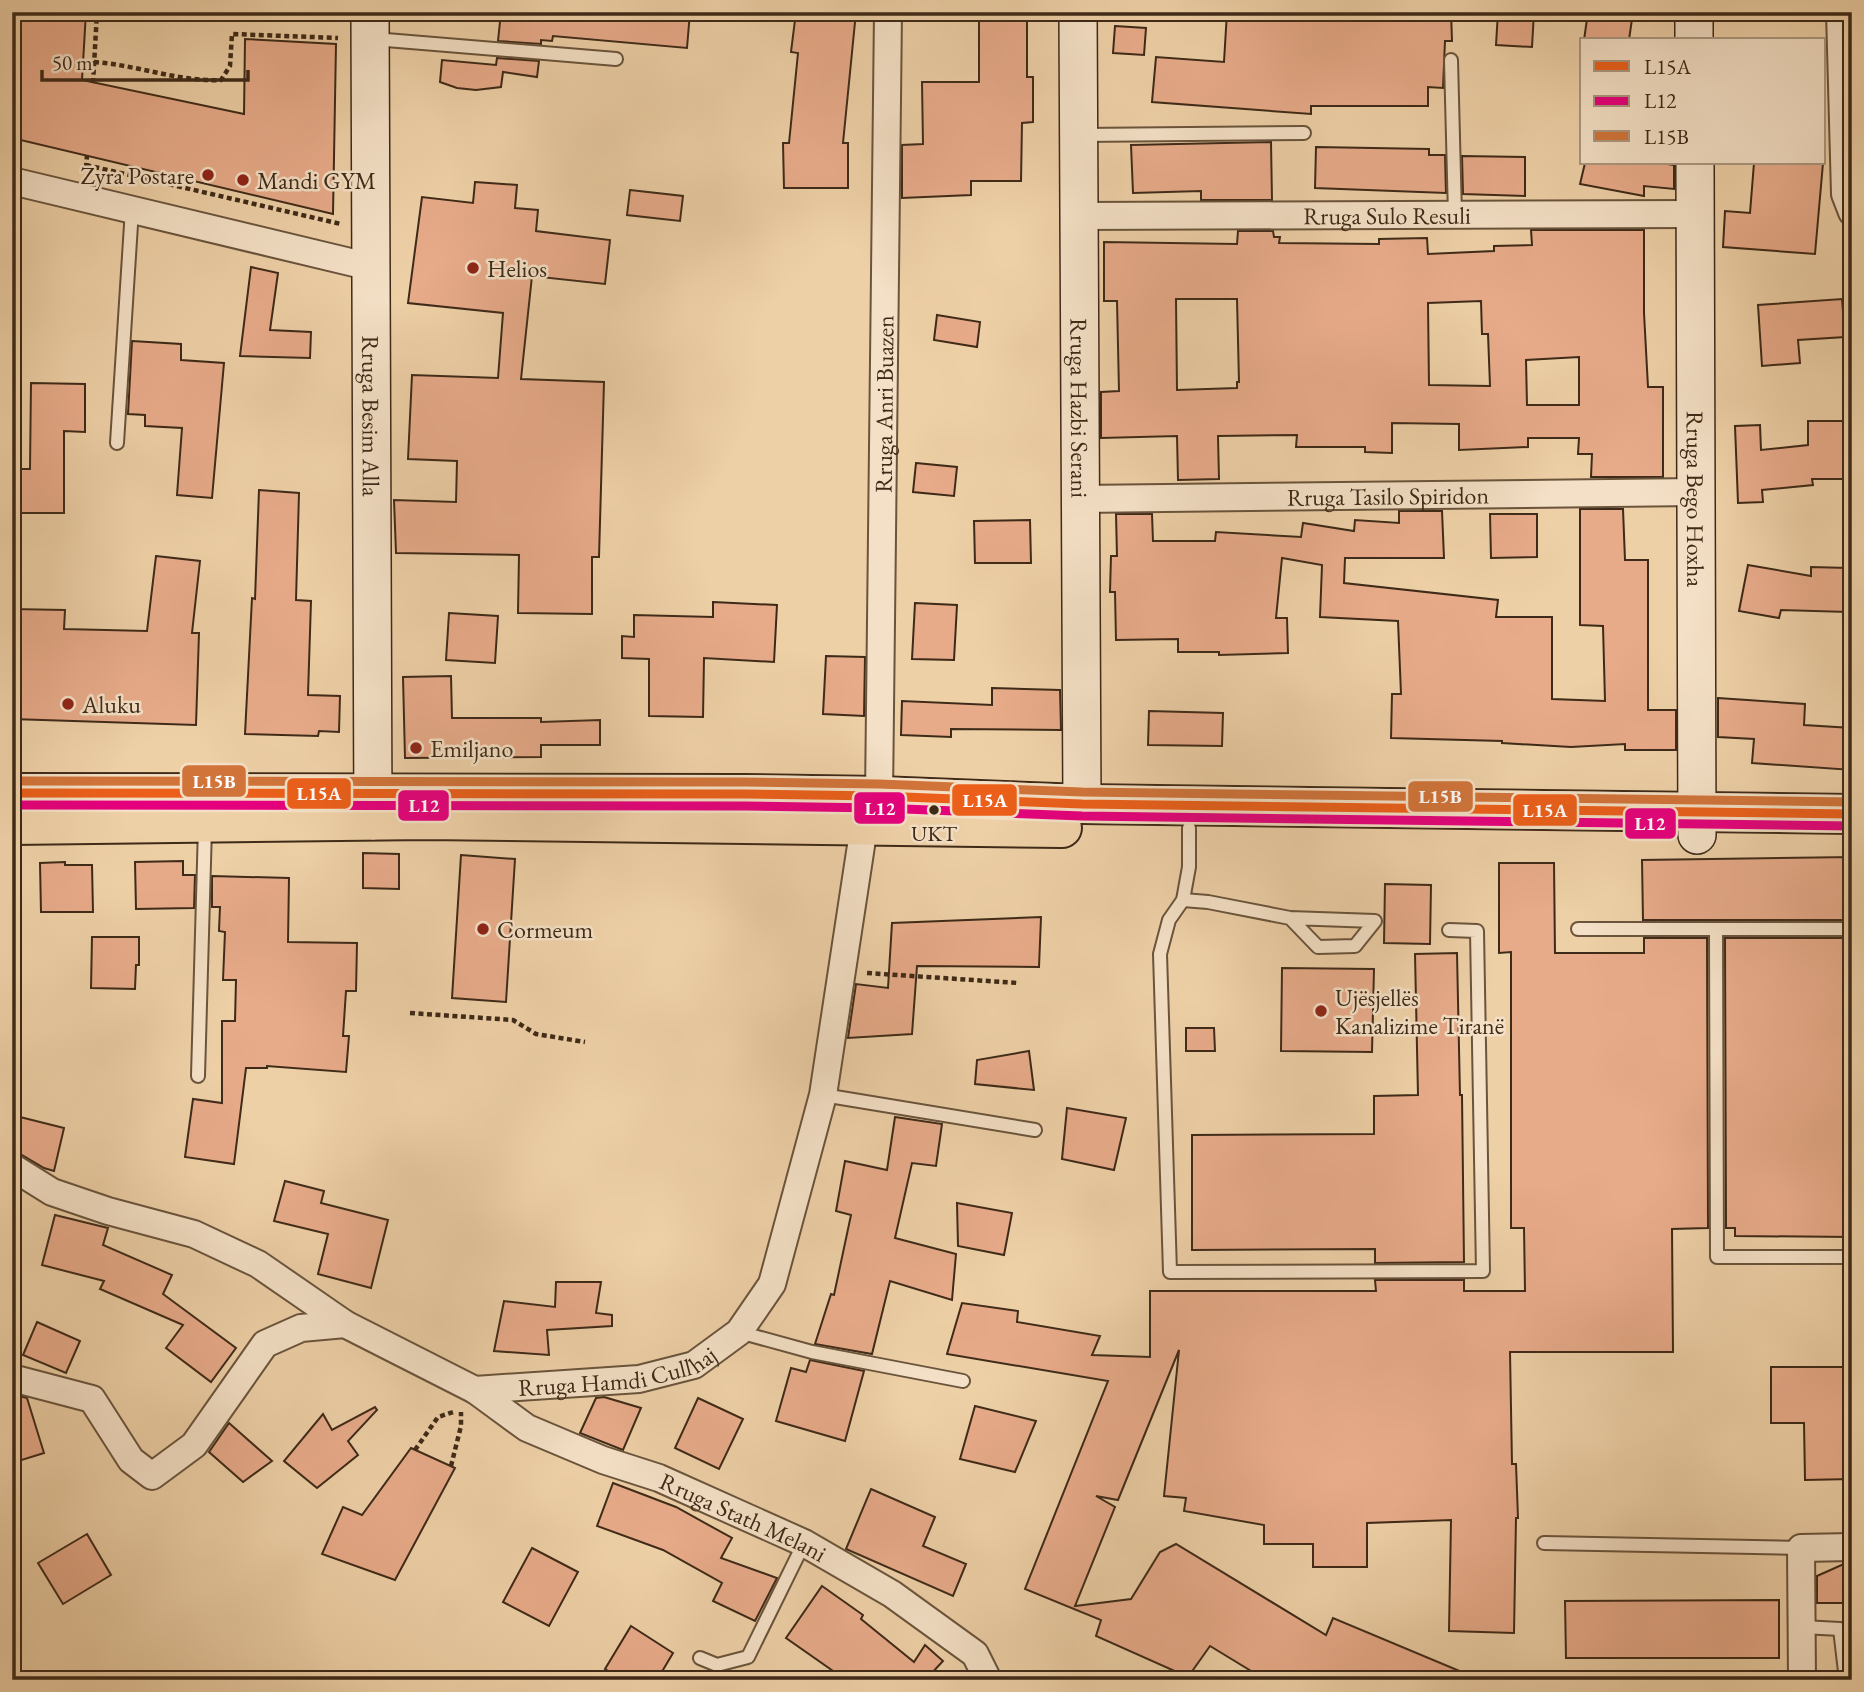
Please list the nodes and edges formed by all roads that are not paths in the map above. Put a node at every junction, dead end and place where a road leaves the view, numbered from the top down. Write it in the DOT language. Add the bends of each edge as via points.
graph roads {
  1 [pos="888,12"];
  2 [pos="1078,12"];
  3 [pos="1694,12"];
  4 [pos="1840,12"];
  5 [pos="361,30"];
  6 [pos="1694,38"];
  7 [pos="616,60"];
  8 [pos="1451,60"];
  9 [pos="1304,133"];
  10 [pos="1079,135"];
  11 [pos="1695,164"];
  12 [pos="12,181"];
  13 [pos="132,209"];
  14 [pos="1852,212"];
  15 [pos="1695,214"];
  16 [pos="1455,215"];
  17 [pos="1079,216"];
  18 [pos="371,267"];
  19 [pos="117,443"];
  20 [pos="1696,492"];
  21 [pos="1080,499"];
  22 [pos="12,793"];
  23 [pos="1082,803"];
  24 [pos="373,808"];
  25 [pos="206,809"];
  26 [pos="872,811"];
  27 [pos="1852,814"];
  28 [pos="1697,824"];
  29 [pos="12,825"];
  30 [pos="1189,828"];
  31 [pos="1852,837"];
  32 [pos="1183,900"];
  33 [pos="1290,918"];
  34 [pos="1578,929"];
  35 [pos="1716,929"];
  36 [pos="1852,929"];
  37 [pos="1450,930"];
  38 [pos="198,1076"];
  39 [pos="823,1095"];
  40 [pos="1035,1130"];
  41 [pos="12,1167"];
  42 [pos="1852,1257"];
  43 [pos="345,1324"];
  44 [pos="738,1332"];
  45 [pos="12,1378"];
  46 [pos="963,1381"];
  47 [pos="475,1390"];
  48 [pos="804,1543"];
  49 [pos="1544,1543"];
  50 [pos="1852,1547"];
  51 [pos="1801,1548"];
  52 [pos="1802,1627"];
  53 [pos="699,1658"];
  54 [pos="988,1680"];
  55 [pos="1802,1680"];
  56 [pos="1846,1680"];
  1 -- 26 [label="street, Rruga Anri Buazen"];
  2 -- 10 [label="street, Rruga Hazbi Serani"];
  3 -- 6 [label="street"];
  4 -- 14 [label="street" via="1845,194"];
  5 -- 7 [label="lane"];
  5 -- 18 [label="street, Rruga Besim Alla"];
  8 -- 16 [label="lane"];
  9 -- 10 [label="lane"];
  10 -- 17 [label="street, Rruga Hazbi Serani"];
  11 -- 15 [label="street, Rruga Bego Hoxha"];
  12 -- 13 [label="street"];
  13 -- 18 [label="street"];
  13 -- 19 [label="lane"];
  15 -- 16 [label="street, Rruga Sulo Resuli"];
  15 -- 20 [label="street, Rruga Bego Hoxha"];
  16 -- 17 [label="street, Rruga Sulo Resuli"];
  17 -- 21 [label="street, Rruga Hazbi Serani"];
  18 -- 24 [label="street, Rruga Besim Alla"];
  20 -- 21 [label="street, Rruga Tasilo Spiridon"];
  20 -- 28 [label="street, Rruga Bego Hoxha"];
  21 -- 23 [label="street, Rruga Hazbi Serani"];
  22 -- 25 [label="main road"];
  23 -- 26 [label="main road"];
  23 -- 28 [label="main road"];
  24 -- 25 [label="main road"];
  24 -- 26 [label="main road"];
  25 -- 29 [label="main road"];
  25 -- 38 [label="lane"];
  26 -- 30 [label="main road"];
  26 -- 39 [label="street, Rruga Hamdi Cullhaj"];
  27 -- 28 [label="main road"];
  28 -- 30 [label="main road"];
  28 -- 31 [label="main road"];
  30 -- 32 [label="lane"];
  32 -- 33 [label="lane"];
  32 -- 37 [label="lane" via="1169,920 1160,954 1170,1272 1483,1271 1477,931"];
  33 -- 33 [label="lane" via="1326,919 1375,921 1355,946 1318,947"];
  34 -- 35 [label="lane"];
  35 -- 36 [label="lane"];
  35 -- 42 [label="lane" via="1717,1257"];
  39 -- 40 [label="lane"];
  39 -- 44 [label="street, Rruga Hamdi Cullhaj" via="772,1284"];
  41 -- 43 [label="street" via="52,1192 216,1244 258,1264"];
  43 -- 45 [label="street" via="302,1328 265,1344 194,1445 152,1476 131,1460 92,1399"];
  43 -- 47 [label="street"];
  44 -- 46 [label="lane" via="812,1352"];
  44 -- 47 [label="street, Rruga Hamdi Cullhaj" via="694,1365 639,1379"];
  47 -- 48 [label="street, Rruga Stath Melani" via="527,1428 659,1478"];
  48 -- 53 [label="lane" via="748,1657 718,1665"];
  48 -- 54 [label="street, Rruga Stath Melani" via="892,1594 975,1654"];
  49 -- 51 [label="lane"];
  50 -- 51 [label="street"];
  51 -- 52 [label="street"];
  52 -- 55 [label="street"];
  52 -- 56 [label="lane" via="1840,1629"];
}
